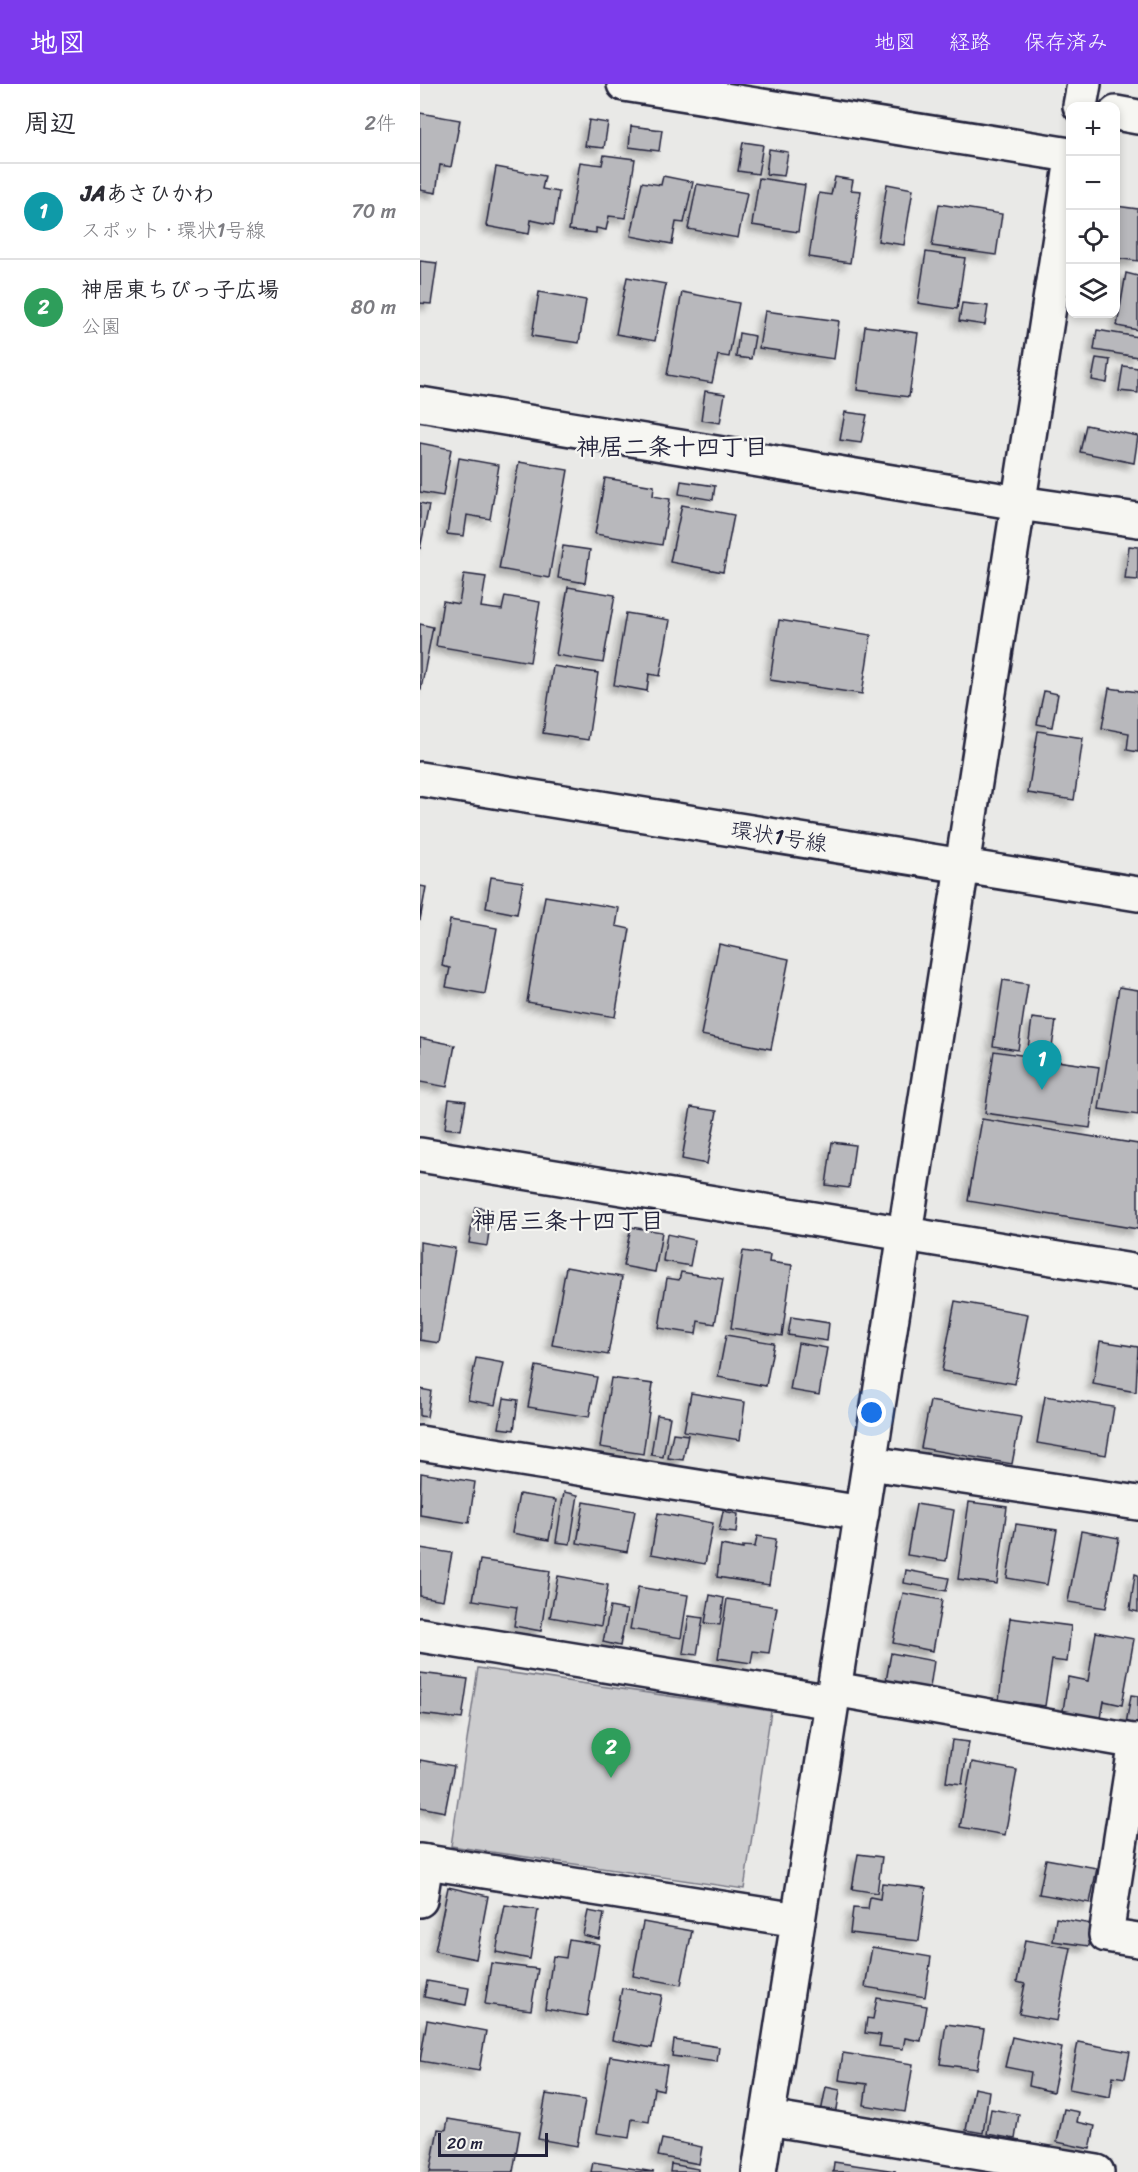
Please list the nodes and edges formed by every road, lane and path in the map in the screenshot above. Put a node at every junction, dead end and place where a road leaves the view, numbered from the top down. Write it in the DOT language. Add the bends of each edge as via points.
graph roads {
  1 [pos="624,84"];
  2 [pos="1084,84"];
  3 [pos="1081,102"];
  4 [pos="1120,114"];
  5 [pos="1138,117"];
  6 [pos="1066,154"];
  7 [pos="1066,204"];
  8 [pos="420,404"];
  9 [pos="1019,503"];
  10 [pos="1138,520"];
  11 [pos="420,779"];
  12 [pos="962,866"];
  13 [pos="1138,894"];
  14 [pos="420,1155"];
  15 [pos="905,1234"];
  16 [pos="1138,1272"];
  17 [pos="420,1443"];
  18 [pos="870,1463"];
  19 [pos="1138,1503"];
  20 [pos="861,1513"];
  21 [pos="420,1635"];
  22 [pos="833,1696"];
  23 [pos="1137,1741"];
  24 [pos="423,1861"];
  25 [pos="420,1900"];
  26 [pos="798,1920"];
  27 [pos="1138,1940"];
  28 [pos="768,2118"];
  29 [pos="759,2172"];
  30 [pos="1097,2172"];
  1 -- 6 [label="street"];
  2 -- 3 [label="street"];
  4 -- 5 [label="street"];
  7 -- 9 [label="street"];
  8 -- 9 [label="street"];
  9 -- 10 [label="street"];
  9 -- 12 [label="street"];
  11 -- 12 [label="street, 環状1号線"];
  12 -- 13 [label="street, 環状1号線"];
  12 -- 15 [label="street"];
  14 -- 15 [label="street"];
  15 -- 16 [label="street"];
  15 -- 18 [label="street"];
  17 -- 20 [label="street"];
  18 -- 19 [label="street"];
  18 -- 20 [label="street"];
  20 -- 22 [label="street"];
  21 -- 22 [label="street"];
  22 -- 23 [label="street"];
  22 -- 26 [label="street"];
  23 -- 27 [label="street" via="1106,1935"];
  24 -- 25 [label="street"];
  24 -- 26 [label="street"];
  26 -- 28 [label="street"];
  28 -- 29 [label="street"];
  28 -- 30 [label="street"];
}
